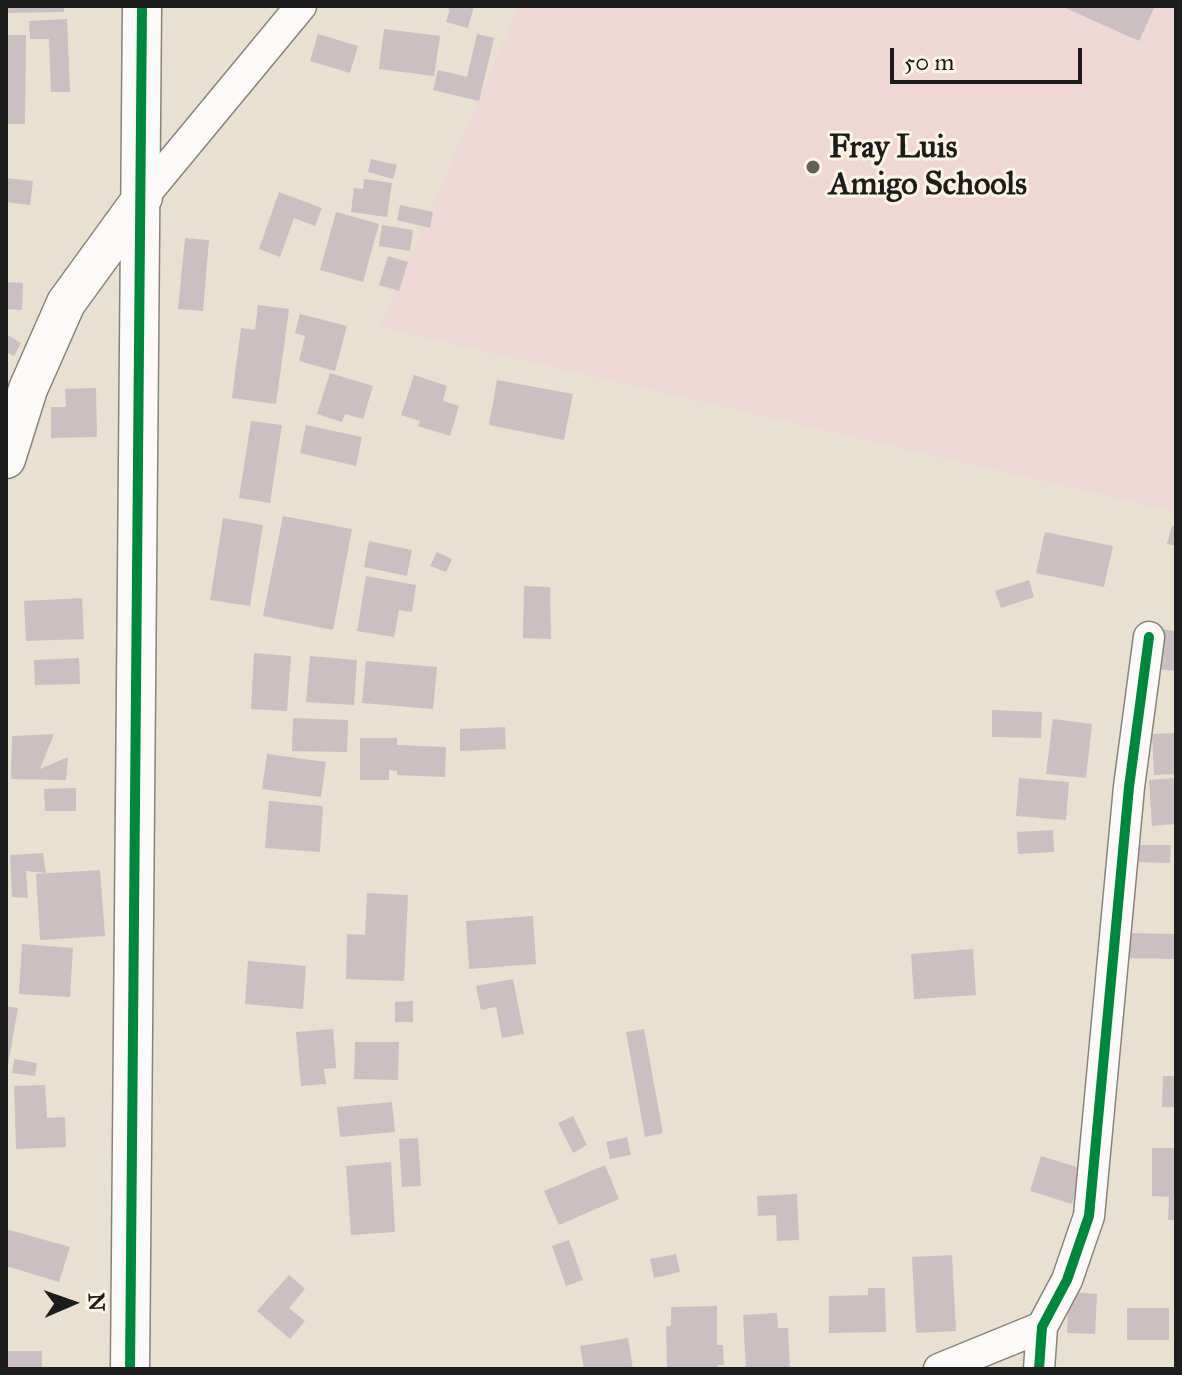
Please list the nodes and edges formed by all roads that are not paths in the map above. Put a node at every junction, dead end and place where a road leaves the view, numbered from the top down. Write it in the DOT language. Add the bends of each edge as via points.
graph roads {
  1 [pos="142,6"];
  2 [pos="301,6"];
  3 [pos="143,197"];
  4 [pos="6,459"];
  5 [pos="1149,637"];
  6 [pos="1042,1327"];
  7 [pos="130,1369"];
  8 [pos="939,1369"];
  9 [pos="1039,1369"];
  1 -- 3 [label="street"];
  2 -- 3 [label="street"];
  3 -- 4 [label="street" via="66,303 28,389"];
  3 -- 7 [label="street"];
  5 -- 6 [label="street" via="1129,787 1089,1216 1067,1280"];
  6 -- 8 [label="street"];
  6 -- 9 [label="street"];
}
